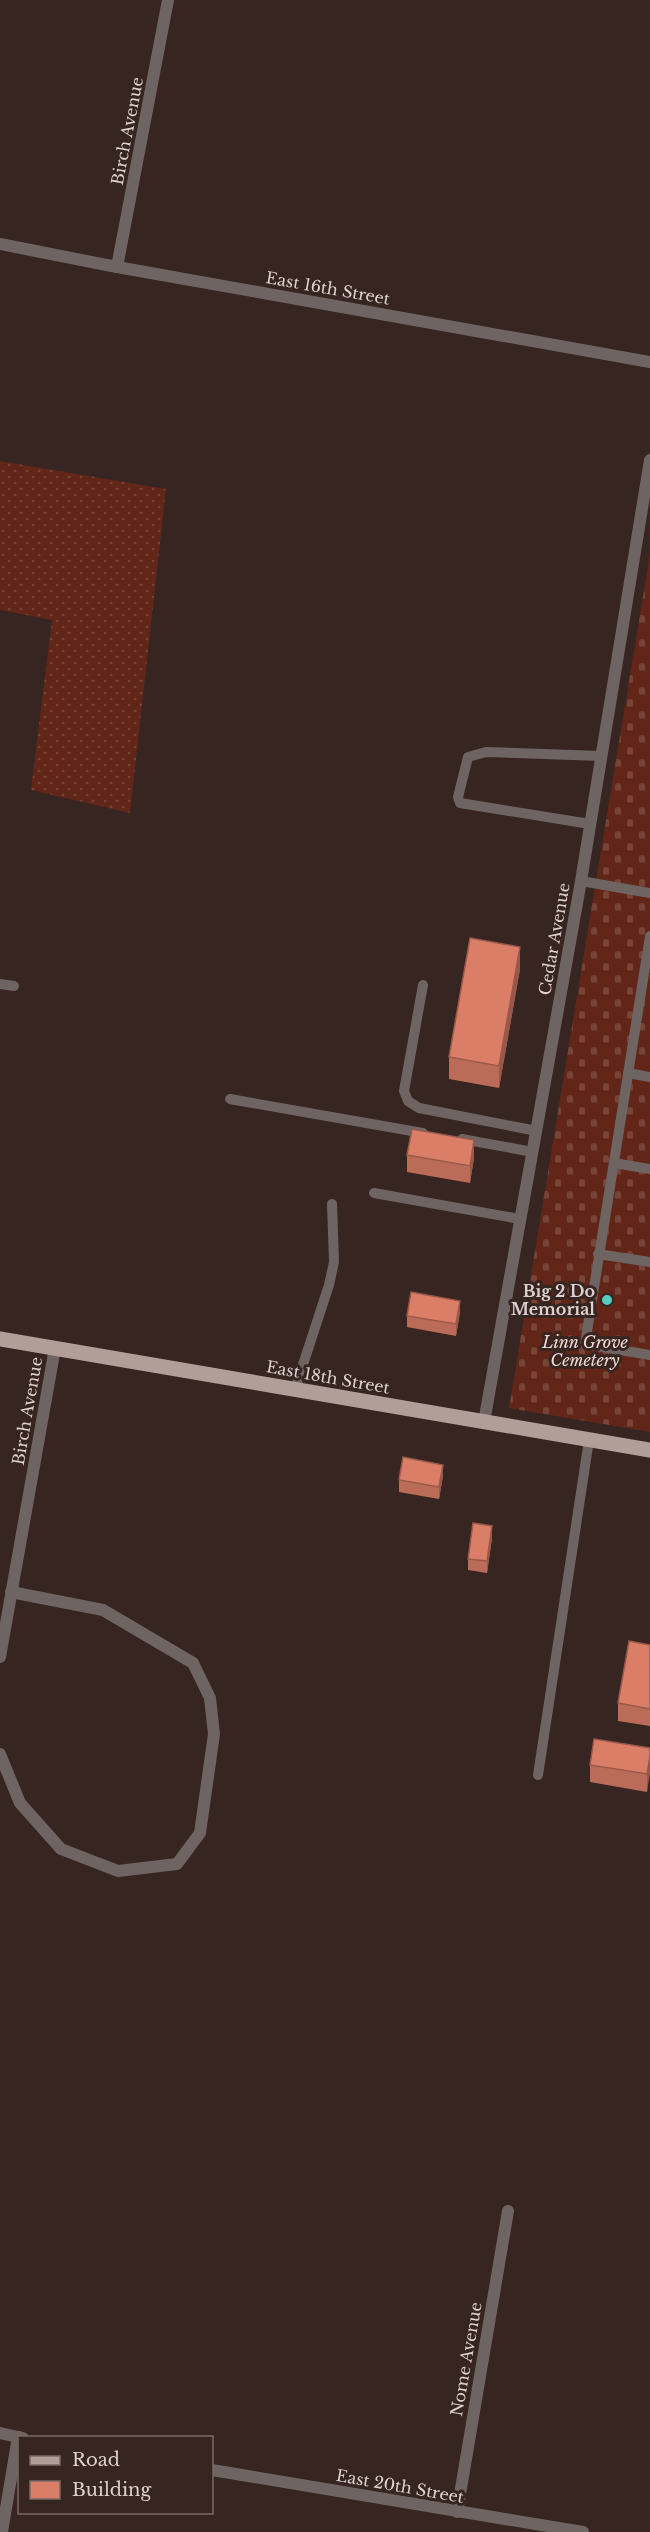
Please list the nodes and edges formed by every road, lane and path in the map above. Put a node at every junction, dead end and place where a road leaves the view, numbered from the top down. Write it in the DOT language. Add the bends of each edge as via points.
graph roads {
  1 [pos="168,0"];
  2 [pos="0,244"];
  3 [pos="117,267"];
  4 [pos="650,362"];
  5 [pos="650,460"];
  6 [pos="601,756"];
  7 [pos="590,824"];
  8 [pos="581,881"];
  9 [pos="650,893"];
  10 [pos="650,936"];
  11 [pos="647,972"];
  12 [pos="0,984"];
  13 [pos="423,985"];
  14 [pos="14,986"];
  15 [pos="628,1073"];
  16 [pos="650,1077"];
  17 [pos="230,1099"];
  18 [pos="537,1131"];
  19 [pos="440,1136"];
  20 [pos="451,1138"];
  21 [pos="533,1152"];
  22 [pos="614,1163"];
  23 [pos="650,1168"];
  24 [pos="374,1193"];
  25 [pos="332,1204"];
  26 [pos="520,1219"];
  27 [pos="598,1254"];
  28 [pos="650,1262"];
  29 [pos="0,1339"];
  30 [pos="55,1348"];
  31 [pos="650,1355"];
  32 [pos="295,1389"];
  33 [pos="484,1422"];
  34 [pos="589,1440"];
  35 [pos="650,1450"];
  36 [pos="12,1592"];
  37 [pos="0,1657"];
  38 [pos="0,1754"];
  39 [pos="538,1775"];
  40 [pos="508,2211"];
  41 [pos="0,2433"];
  42 [pos="18,2437"];
  43 [pos="18,2448"];
  44 [pos="213,2470"];
  45 [pos="457,2512"];
  46 [pos="2,2532"];
  47 [pos="583,2532"];
  1 -- 3 [label="street, Birch Avenue"];
  2 -- 3 [label="street, East 16th Street"];
  3 -- 4 [label="street, East 16th Street"];
  5 -- 6 [label="street, Cedar Avenue"];
  6 -- 7 [label="street, Cedar Avenue"];
  6 -- 7 [label="lane" via="477,754 468,757 458,796 460,803"];
  7 -- 8 [label="street, Cedar Avenue"];
  8 -- 9 [label="lane"];
  8 -- 18 [label="street, Cedar Avenue"];
  10 -- 11 [label="lane"];
  11 -- 15 [label="lane"];
  12 -- 14 [label="lane"];
  13 -- 18 [label="lane" via="404,1091 408,1101 419,1108"];
  15 -- 16 [label="lane"];
  15 -- 22 [label="lane"];
  17 -- 19 [label="lane"];
  18 -- 21 [label="street, Cedar Avenue"];
  20 -- 21 [label="lane"];
  21 -- 26 [label="street, Cedar Avenue"];
  22 -- 23 [label="lane"];
  22 -- 27 [label="lane"];
  24 -- 26 [label="lane"];
  25 -- 32 [label="lane" via="332,1273"];
  26 -- 33 [label="street, Cedar Avenue"];
  27 -- 28 [label="lane"];
  27 -- 31 [label="lane" via="585,1344"];
  29 -- 30 [label="main road, East 18th Street"];
  30 -- 32 [label="main road, East 18th Street"];
  30 -- 36 [label="street, Birch Avenue"];
  32 -- 33 [label="main road, East 18th Street"];
  33 -- 34 [label="main road, East 18th Street"];
  34 -- 35 [label="main road, East 18th Street"];
  34 -- 39 [label="lane"];
  36 -- 37 [label="street, Birch Avenue"];
  36 -- 38 [label="street" via="104,1610 193,1663 210,1698 214,1734 200,1833 177,1864 118,1871 61,1849 20,1803"];
  40 -- 45 [label="street, Nome Avenue"];
  41 -- 42 [label="street"];
  43 -- 46 [label="street"];
  44 -- 45 [label="street, East 20th Street"];
  45 -- 47 [label="street, East 20th Street"];
}
